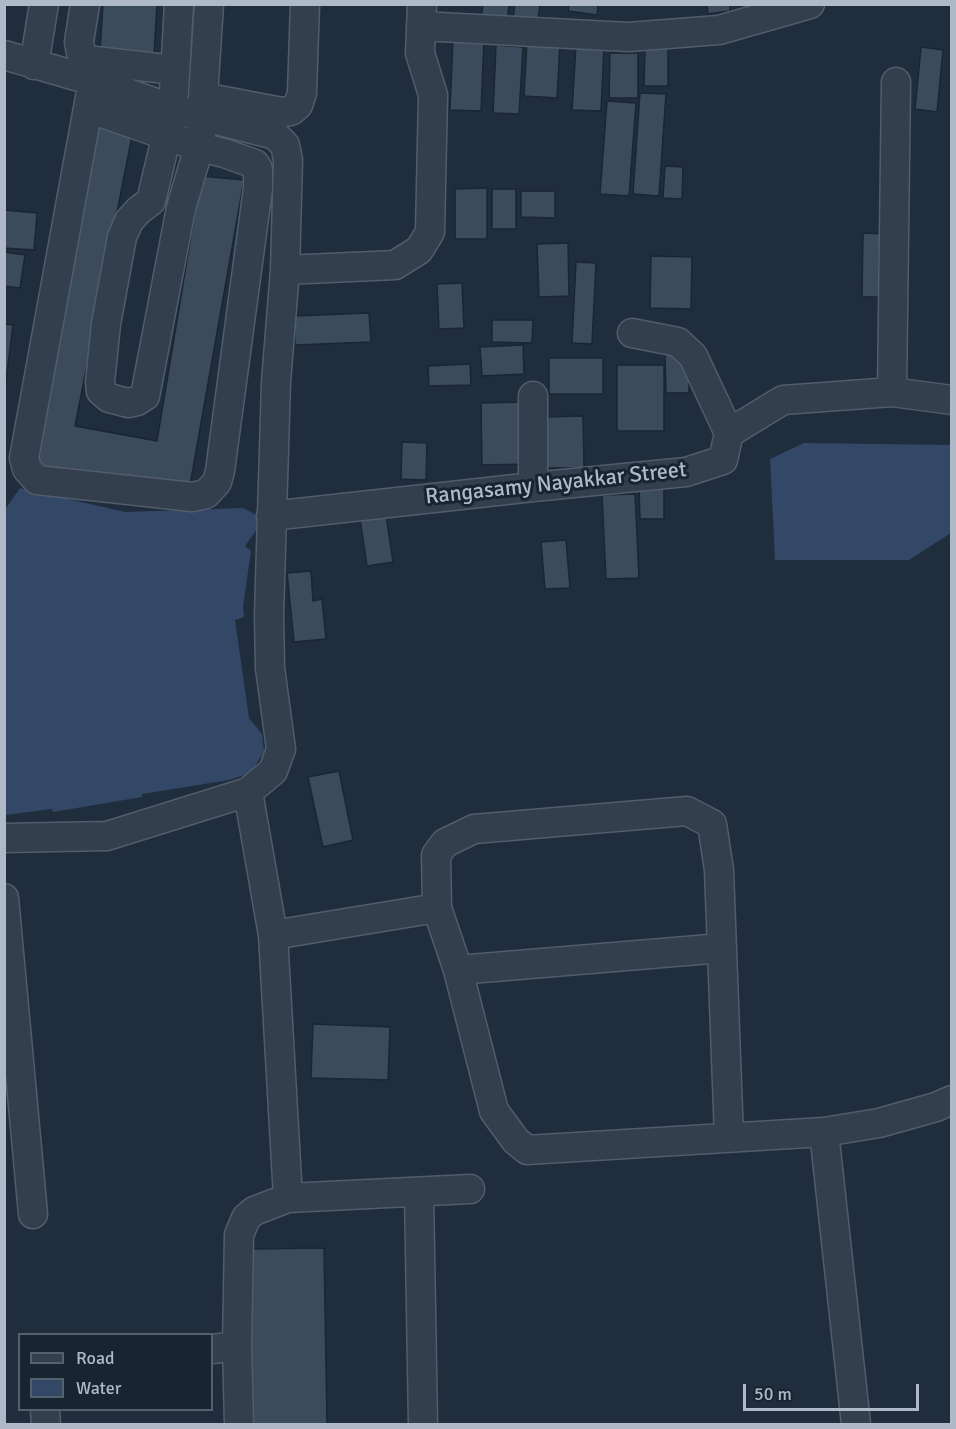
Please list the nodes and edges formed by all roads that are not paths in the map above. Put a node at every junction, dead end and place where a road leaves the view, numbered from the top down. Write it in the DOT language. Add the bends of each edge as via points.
graph roads {
  1 [pos="44,4"];
  2 [pos="85,4"];
  3 [pos="179,4"];
  4 [pos="209,4"];
  5 [pos="305,4"];
  6 [pos="810,4"];
  7 [pos="422,15"];
  8 [pos="5,59"];
  9 [pos="34,65"];
  10 [pos="174,70"];
  11 [pos="896,82"];
  12 [pos="90,94"];
  13 [pos="203,107"];
  14 [pos="170,122"];
  15 [pos="199,147"];
  16 [pos="151,201"];
  17 [pos="181,208"];
  18 [pos="285,270"];
  19 [pos="632,333"];
  20 [pos="892,393"];
  21 [pos="533,396"];
  22 [pos="951,400"];
  23 [pos="729,433"];
  24 [pos="533,487"];
  25 [pos="271,516"];
  26 [pos="248,792"];
  27 [pos="4,838"];
  28 [pos="4,898"];
  29 [pos="437,908"];
  30 [pos="273,935"];
  31 [pos="722,948"];
  32 [pos="458,970"];
  33 [pos="951,1100"];
  34 [pos="824,1132"];
  35 [pos="729,1137"];
  36 [pos="470,1189"];
  37 [pos="419,1193"];
  38 [pos="288,1198"];
  39 [pos="33,1214"];
  40 [pos="224,1348"];
  41 [pos="239,1425"];
  42 [pos="423,1425"];
  43 [pos="856,1425"];
  1 -- 9 [label="street"];
  2 -- 10 [label="street" via="79,42 86,60"];
  3 -- 10 [label="street"];
  4 -- 13 [label="street"];
  5 -- 13 [label="street" via="302,93 298,105 282,112"];
  6 -- 7 [label="street" via="719,30 628,37"];
  7 -- 18 [label="street" via="420,53 433,94 430,232 419,250 395,265"];
  8 -- 9 [label="street"];
  9 -- 12 [label="street"];
  10 -- 14 [label="street"];
  11 -- 20 [label="street"];
  12 -- 14 [label="street"];
  12 -- 15 [label="street" via="24,458 27,469 37,480 192,496 206,494 217,482 259,180 255,164"];
  13 -- 14 [label="street"];
  13 -- 15 [label="street"];
  13 -- 18 [label="street" via="275,135 285,145"];
  14 -- 15 [label="street"];
  14 -- 16 [label="street"];
  15 -- 17 [label="street"];
  16 -- 17 [label="street"];
  16 -- 17 [label="street" via="129,221 122,237 106,324 101,391 109,398 128,403 145,396"];
  18 -- 25 [label="street"];
  19 -- 23 [label="street" via="678,342 693,356"];
  20 -- 22 [label="street"];
  20 -- 23 [label="street" via="783,400"];
  21 -- 24 [label="street"];
  23 -- 24 [label="street, Rangasamy Nayakkar Street" via="723,460 686,472"];
  24 -- 25 [label="street, Rangasamy Nayakkar Street"];
  25 -- 26 [label="street" via="268,615 281,749 273,771"];
  26 -- 27 [label="street" via="107,836"];
  26 -- 30 [label="street"];
  28 -- 39 [label="street"];
  29 -- 30 [label="street"];
  29 -- 31 [label="street" via="436,855 445,843 474,829 687,811 712,824 719,870"];
  29 -- 32 [label="street"];
  30 -- 38 [label="street"];
  31 -- 32 [label="street"];
  31 -- 35 [label="street"];
  32 -- 35 [label="street" via="494,1110 527,1150"];
  33 -- 34 [label="street" via="879,1123"];
  34 -- 35 [label="street"];
  34 -- 43 [label="street"];
  36 -- 37 [label="street"];
  37 -- 38 [label="street"];
  37 -- 42 [label="street"];
  38 -- 40 [label="street" via="246,1218 239,1235"];
  40 -- 41 [label="street"];
}
